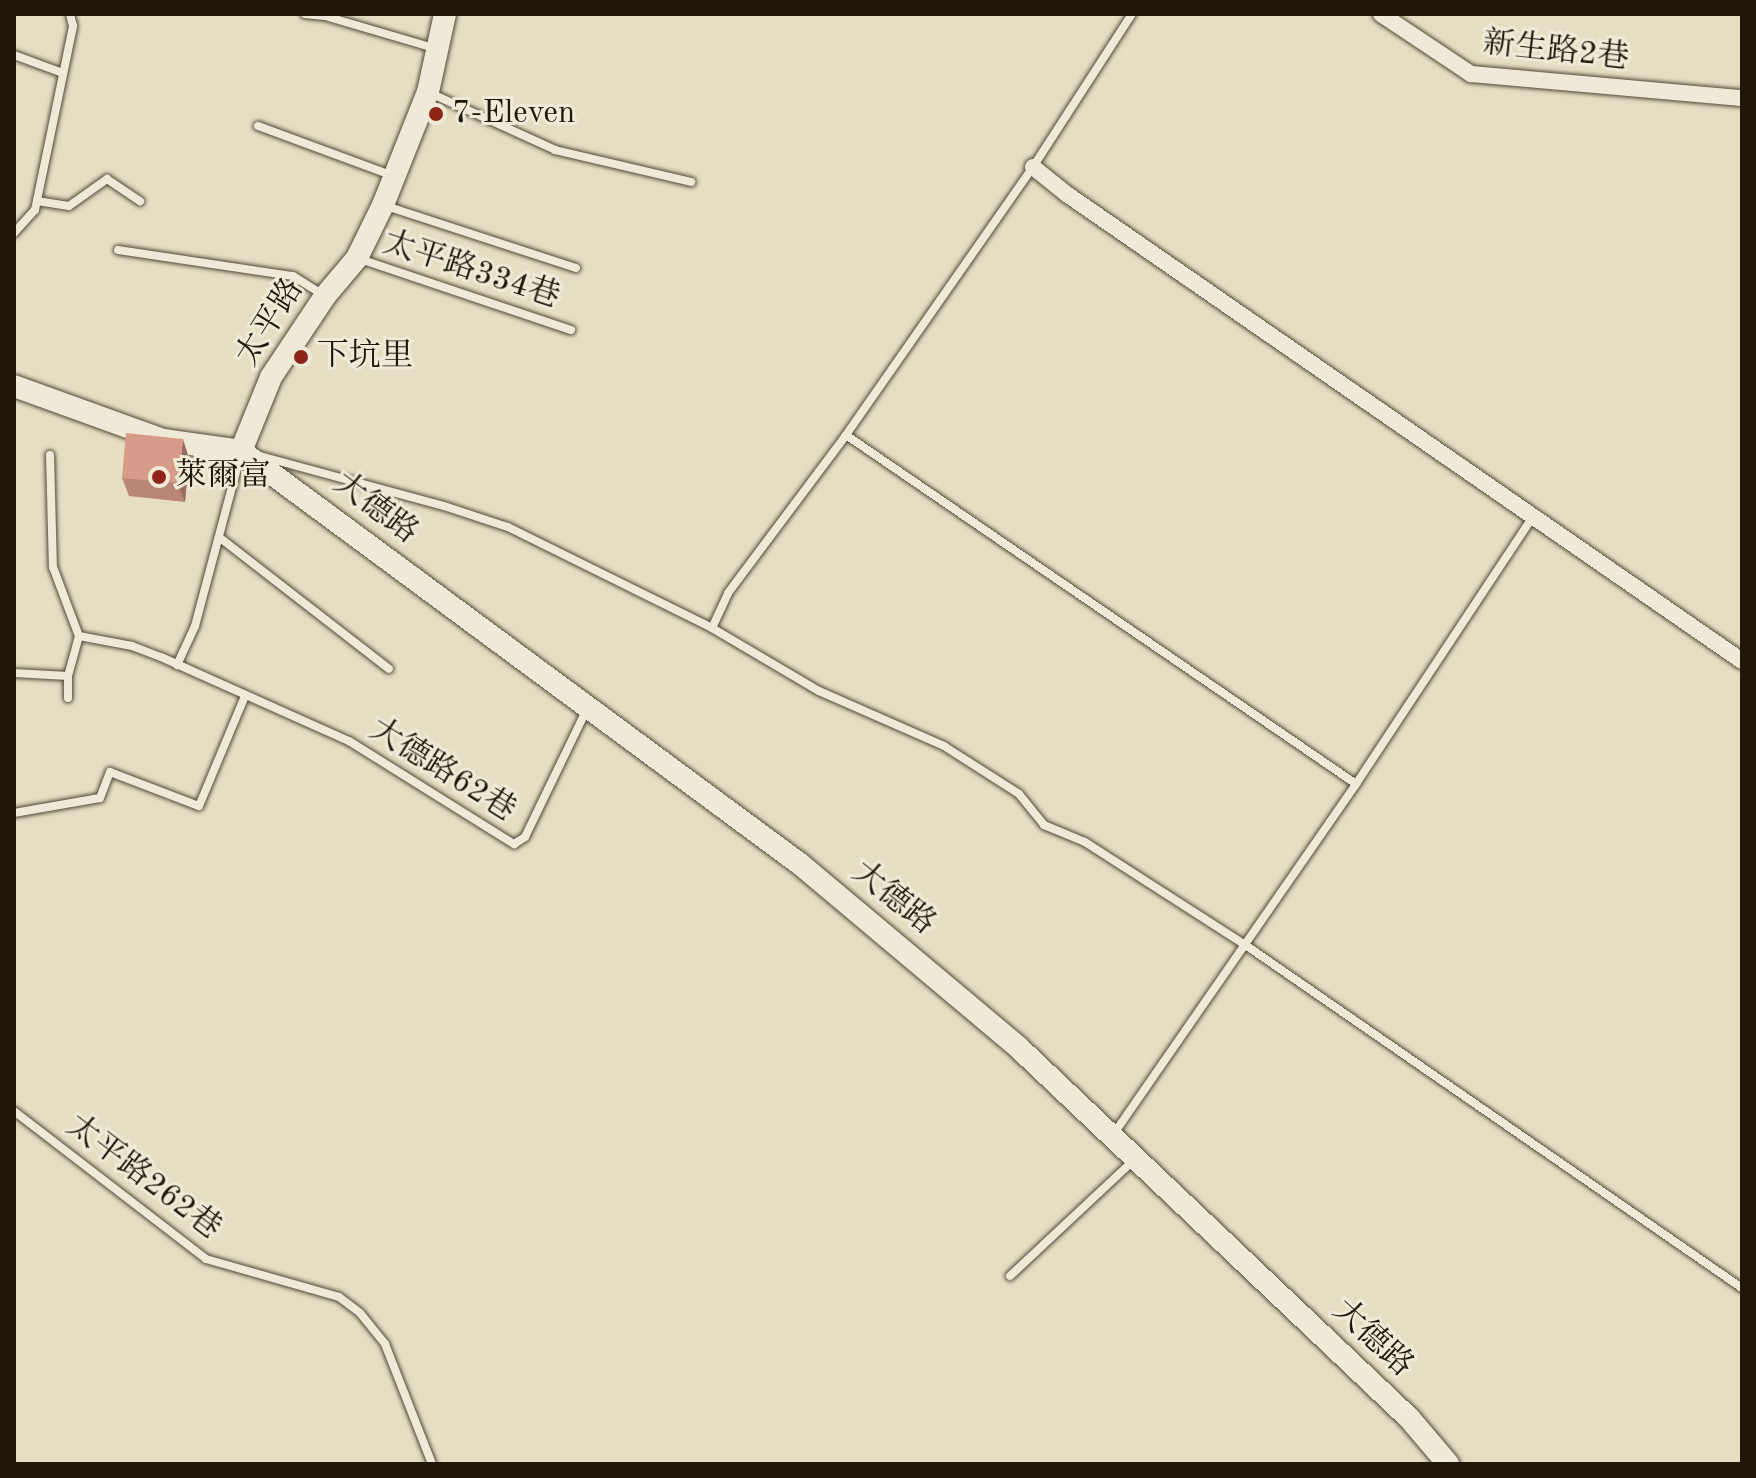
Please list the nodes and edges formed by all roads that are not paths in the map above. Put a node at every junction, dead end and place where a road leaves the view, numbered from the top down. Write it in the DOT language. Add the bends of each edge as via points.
graph roads {
  1 [pos="70,14"];
  2 [pos="305,14"];
  3 [pos="445,14"];
  4 [pos="1132,14"];
  5 [pos="1381,14"];
  6 [pos="438,49"];
  7 [pos="14,55"];
  8 [pos="63,73"];
  9 [pos="428,92"];
  10 [pos="1742,98"];
  11 [pos="258,126"];
  12 [pos="1033,167"];
  13 [pos="393,176"];
  14 [pos="691,182"];
  15 [pos="37,201"];
  16 [pos="140,201"];
  17 [pos="383,205"];
  18 [pos="14,233"];
  19 [pos="118,250"];
  20 [pos="357,258"];
  21 [pos="576,268"];
  22 [pos="325,296"];
  23 [pos="571,330"];
  24 [pos="14,386"];
  25 [pos="846,435"];
  26 [pos="241,451"];
  27 [pos="50,455"];
  28 [pos="1533,517"];
  29 [pos="219,537"];
  30 [pos="712,628"];
  31 [pos="79,636"];
  32 [pos="1742,661"];
  33 [pos="177,665"];
  34 [pos="389,669"];
  35 [pos="14,673"];
  36 [pos="68,676"];
  37 [pos="245,696"];
  38 [pos="68,698"];
  39 [pos="588,708"];
  40 [pos="1356,784"];
  41 [pos="14,813"];
  42 [pos="1244,944"];
  43 [pos="14,1111"];
  44 [pos="1112,1135"];
  45 [pos="1134,1160"];
  46 [pos="1010,1276"];
  47 [pos="1742,1288"];
  48 [pos="432,1464"];
  49 [pos="1448,1464"];
  1 -- 8 [label="lane" via="73,26"];
  2 -- 6 [label="lane"];
  3 -- 6 [label="street, 太平路"];
  4 -- 12 [label="lane"];
  5 -- 10 [label="street, 新生路2巷" via="1471,74"];
  6 -- 9 [label="street, 太平路"];
  7 -- 8 [label="lane"];
  8 -- 15 [label="lane"];
  9 -- 13 [label="street, 太平路"];
  9 -- 14 [label="lane" via="555,150"];
  11 -- 13 [label="lane"];
  12 -- 25 [label="lane"];
  12 -- 28 [label="street"];
  13 -- 17 [label="street, 太平路"];
  15 -- 16 [label="lane" via="69,206 107,179"];
  15 -- 18 [label="lane"];
  17 -- 20 [label="street, 太平路"];
  17 -- 21 [label="lane"];
  19 -- 22 [label="lane" via="293,276"];
  20 -- 22 [label="street, 太平路"];
  20 -- 23 [label="lane, 太平路334巷"];
  22 -- 26 [label="street, 太平路" via="271,377"];
  24 -- 26 [label="street" via="163,440"];
  25 -- 30 [label="lane" via="728,593"];
  25 -- 40 [label="lane"];
  26 -- 29 [label="lane"];
  26 -- 30 [label="lane" via="508,527"];
  26 -- 39 [label="street, 大德路"];
  27 -- 31 [label="lane" via="53,567"];
  28 -- 32 [label="street"];
  28 -- 40 [label="lane"];
  29 -- 33 [label="lane" via="195,626"];
  29 -- 34 [label="lane"];
  30 -- 42 [label="lane" via="819,691 944,746 1019,794 1044,825 1085,842"];
  31 -- 33 [label="lane" via="132,646"];
  31 -- 36 [label="lane"];
  33 -- 37 [label="lane"];
  35 -- 36 [label="lane"];
  36 -- 38 [label="lane"];
  37 -- 39 [label="lane, 大德路62巷" via="349,741 514,844 525,837"];
  37 -- 41 [label="lane" via="199,806 110,772 100,798"];
  39 -- 44 [label="street, 大德路" via="811,874 948,986"];
  40 -- 42 [label="lane"];
  42 -- 44 [label="lane"];
  42 -- 47 [label="lane"];
  43 -- 48 [label="lane, 太平路262巷" via="206,1259 339,1297 360,1313 385,1344"];
  44 -- 45 [label="street, 大德路"];
  45 -- 46 [label="lane"];
  45 -- 49 [label="street, 大德路" via="1410,1419"];
}
